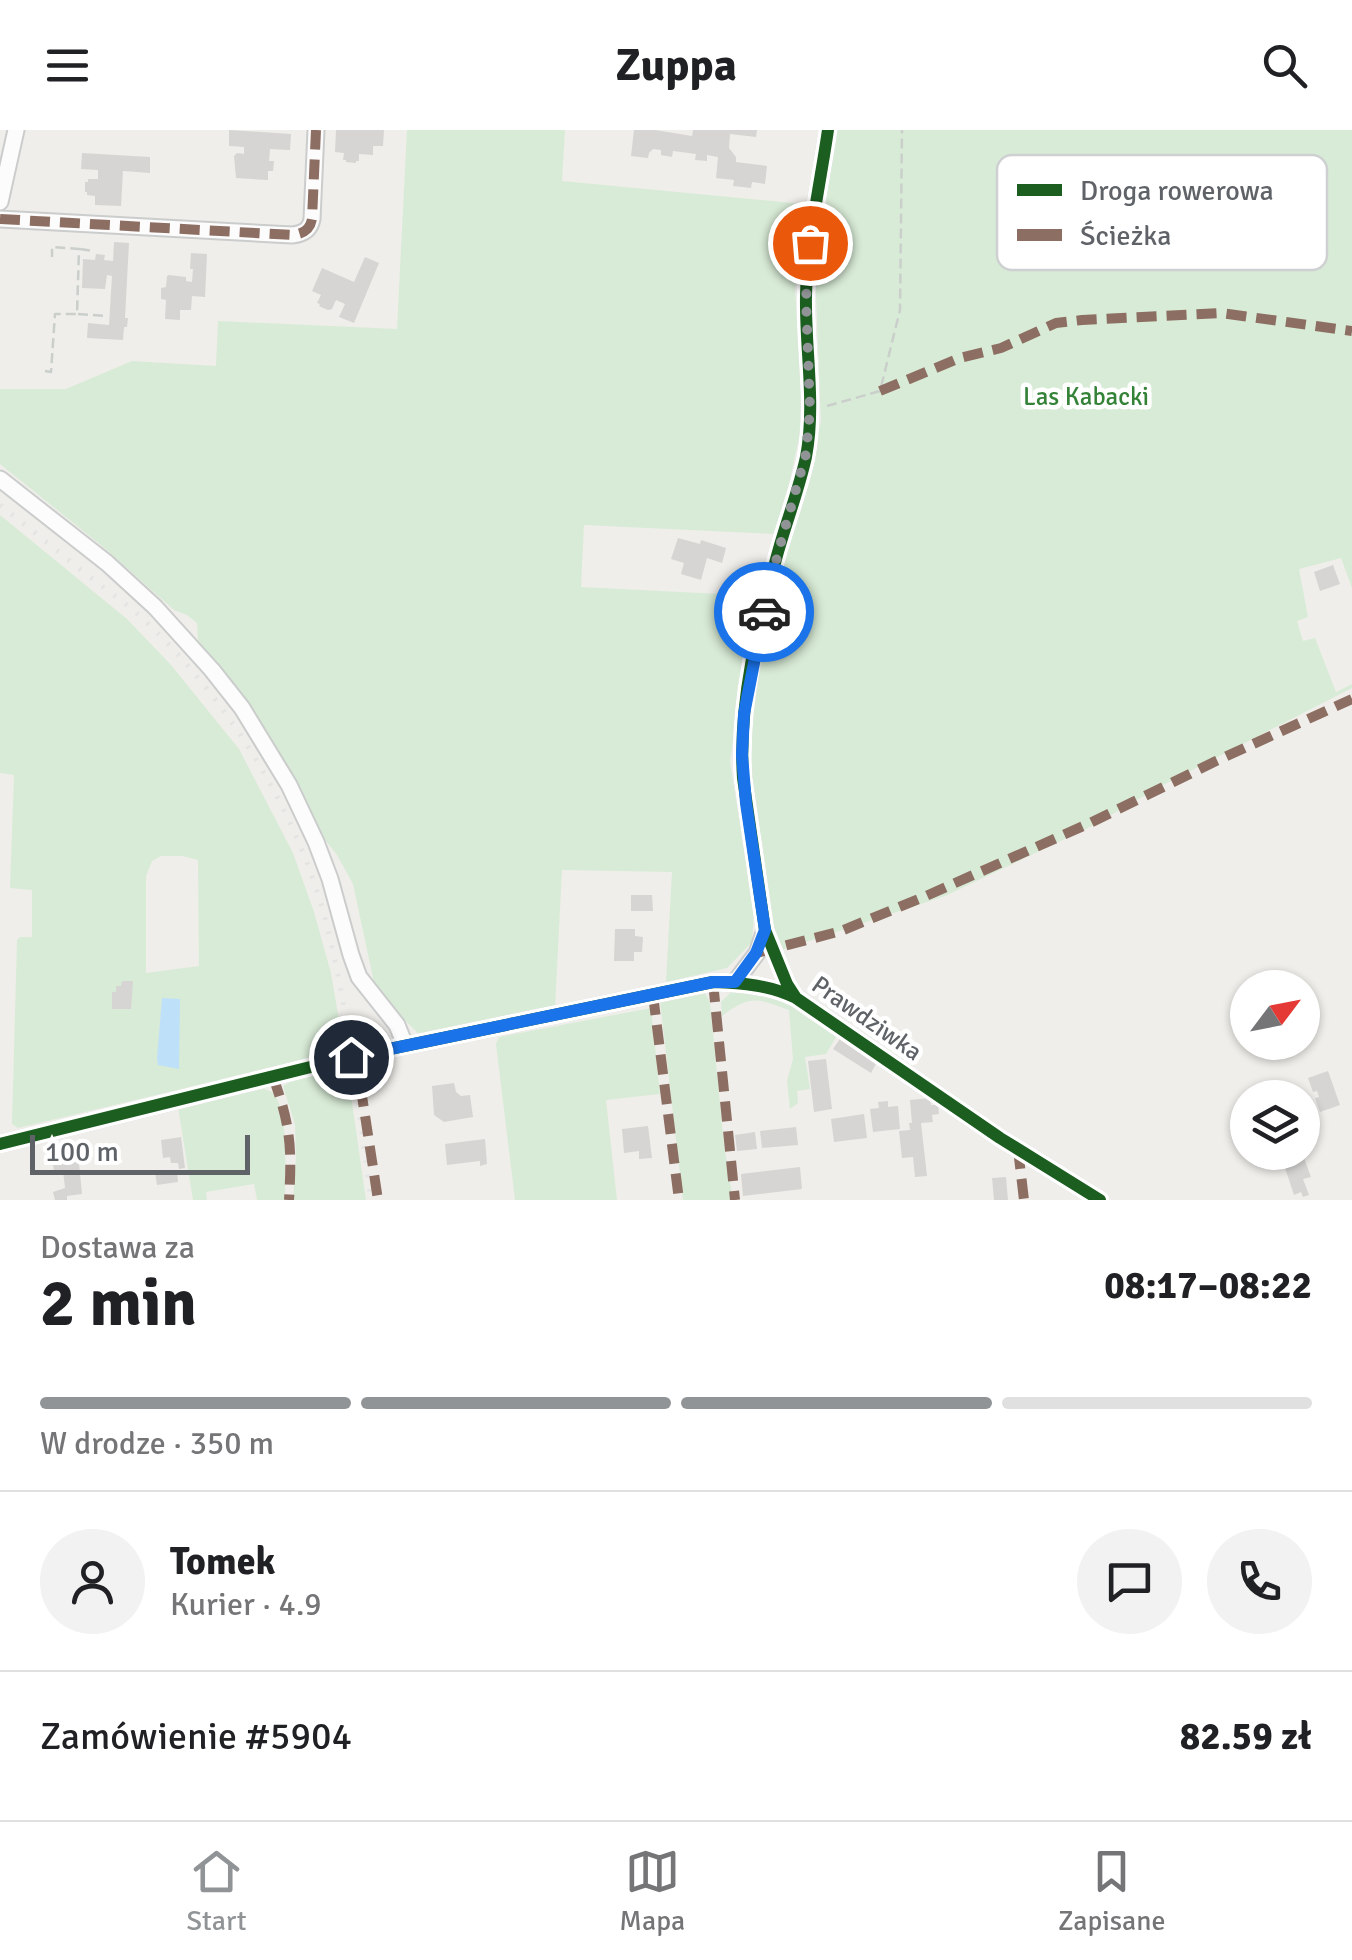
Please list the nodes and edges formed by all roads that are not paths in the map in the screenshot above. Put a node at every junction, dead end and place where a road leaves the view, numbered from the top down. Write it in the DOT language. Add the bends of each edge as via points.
graph roads {
  1 [pos="16,130"];
  2 [pos="316,130"];
  3 [pos="828,130"];
  4 [pos="0,202"];
  5 [pos="0,219"];
  6 [pos="0,479"];
  7 [pos="765,930"];
  8 [pos="735,982"];
  9 [pos="796,998"];
  10 [pos="405,1046"];
  11 [pos="0,1144"];
  12 [pos="1100,1200"];
  1 -- 4 [label="street"];
  2 -- 5 [label="street" via="312,219 304,233"];
  3 -- 7 [label="street, Prawdziwka" via="807,269 806,454 744,714 743,778"];
  6 -- 10 [label="street" via="155,607 242,708 316,842 360,978"];
  7 -- 8 [label="street"];
  7 -- 9 [label="street, Prawdziwka"];
  8 -- 9 [label="street"];
  8 -- 10 [label="street"];
  9 -- 12 [label="street, Prawdziwka"];
  10 -- 11 [label="street"];
}
